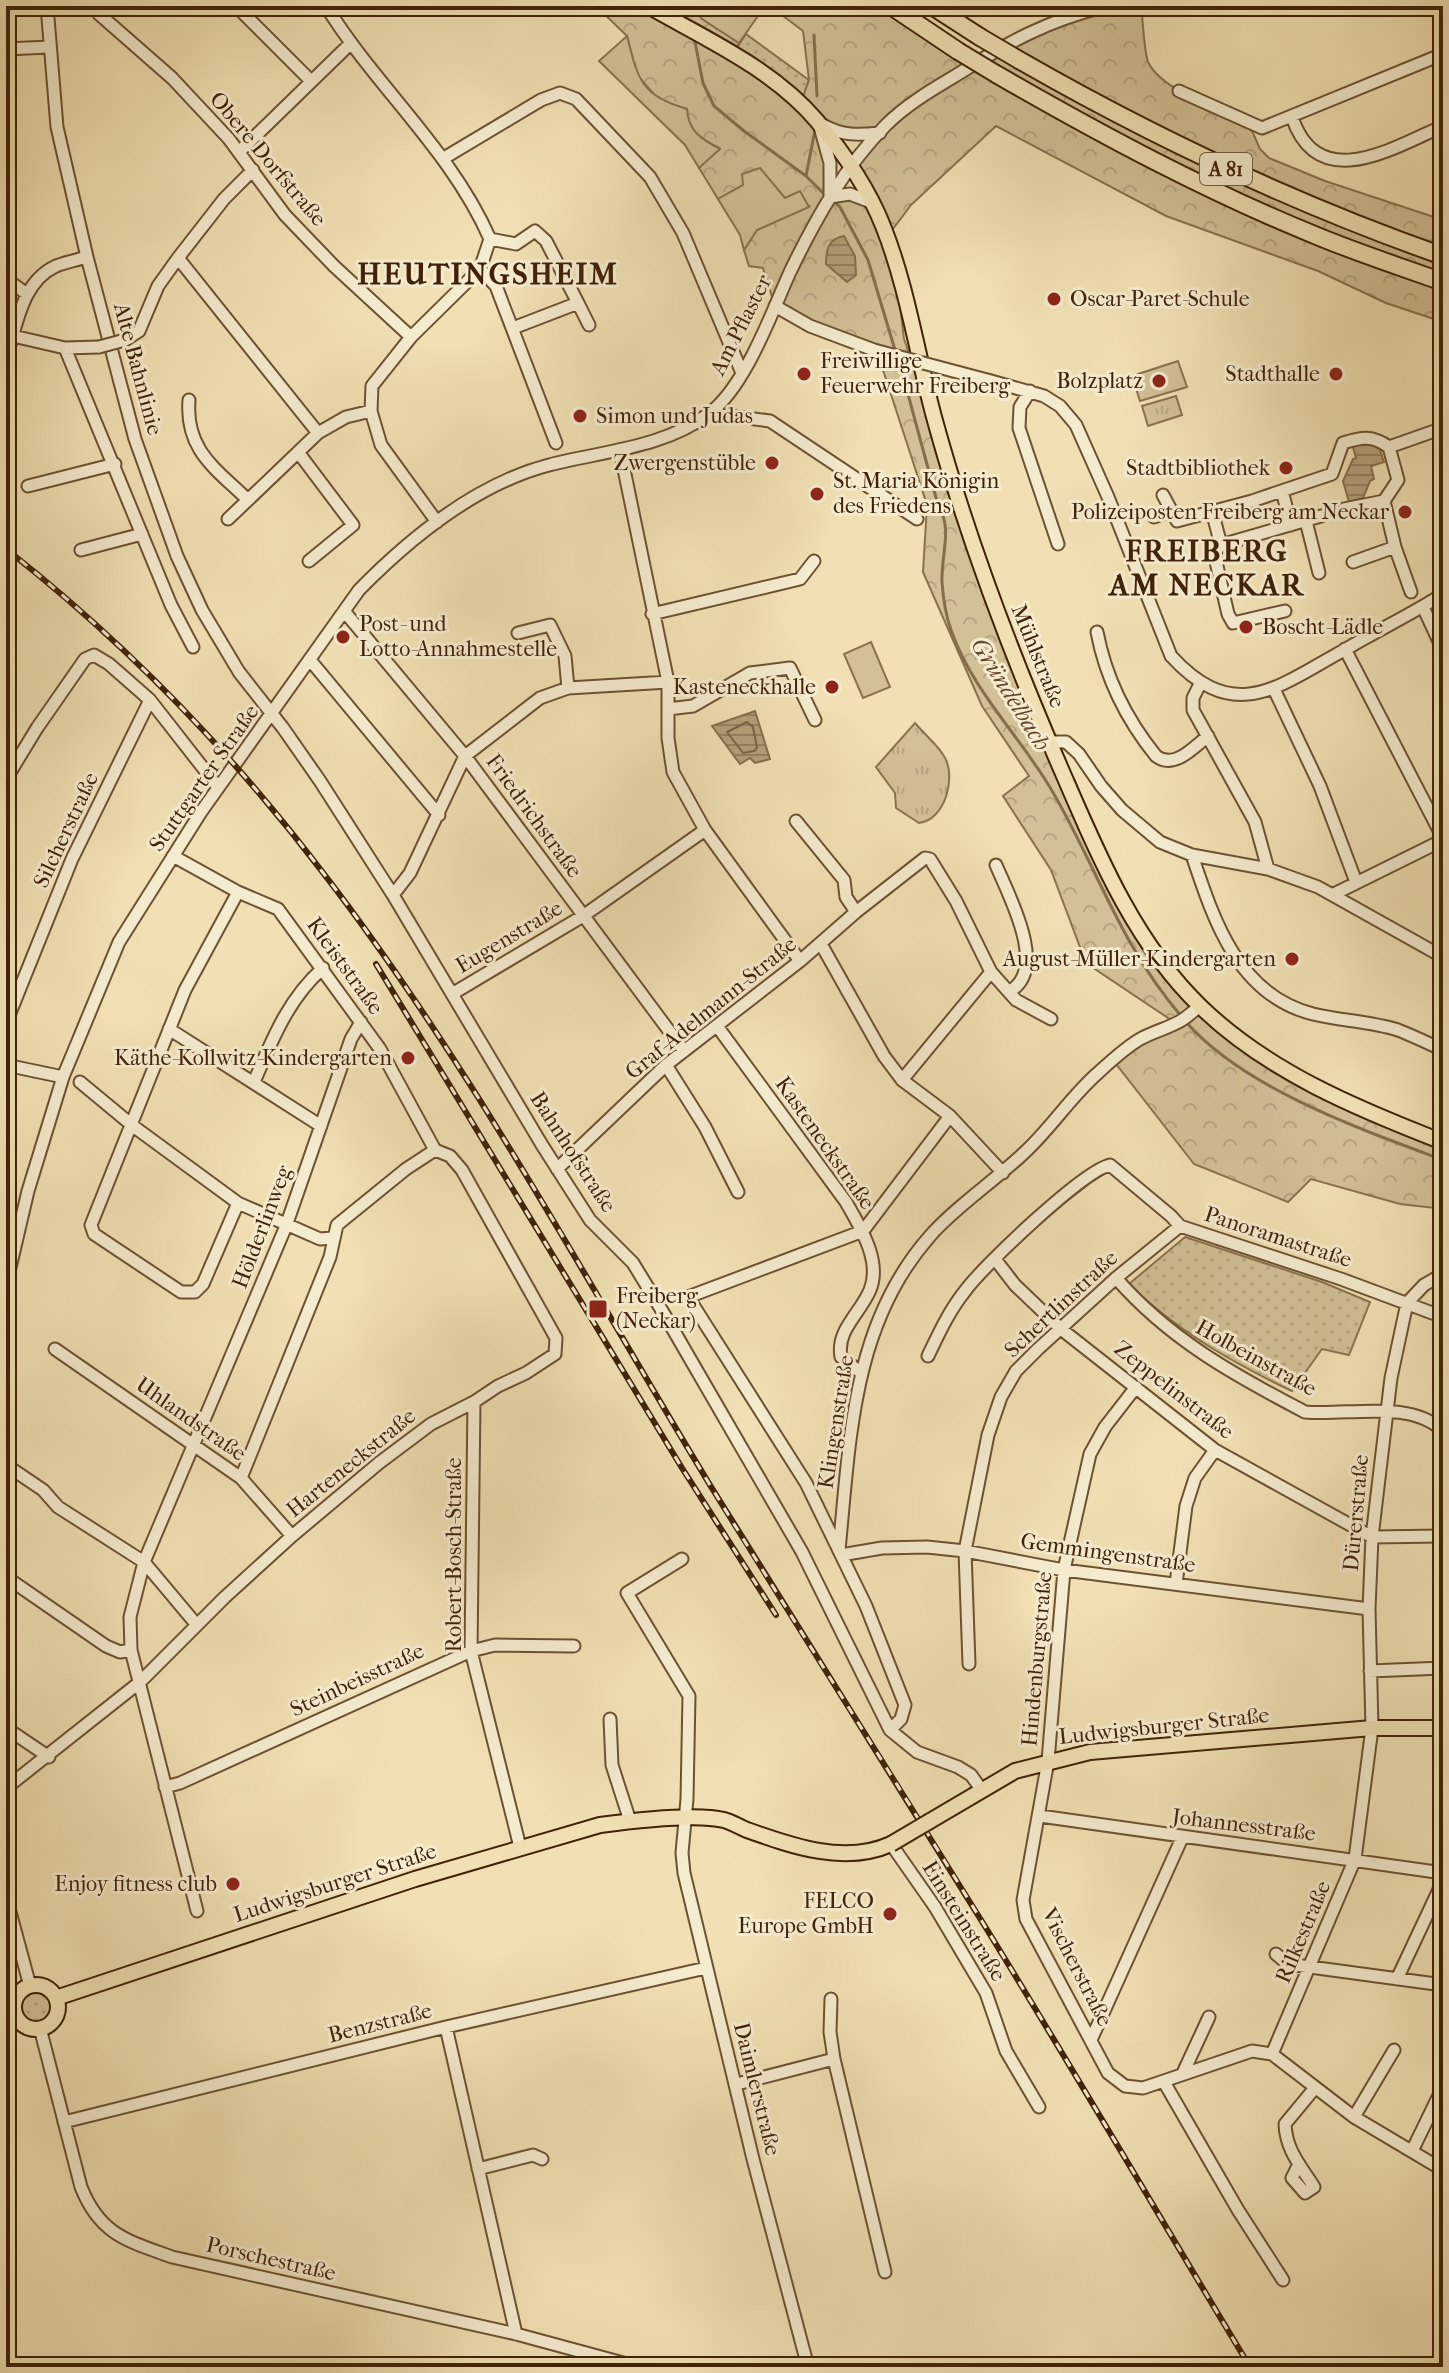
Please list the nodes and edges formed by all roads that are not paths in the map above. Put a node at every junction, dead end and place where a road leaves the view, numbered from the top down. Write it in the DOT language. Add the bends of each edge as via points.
graph roads {
  1 [pos="47,6"];
  2 [pos="95,6"];
  3 [pos="236,6"];
  4 [pos="326,6"];
  5 [pos="648,6"];
  6 [pos="891,6"];
  7 [pos="932,6"];
  8 [pos="1108,6"];
  9 [pos="350,44"];
  10 [pos="49,47"];
  11 [pos="6,49"];
  12 [pos="1443,54"];
  13 [pos="310,80"];
  14 [pos="1179,91"];
  15 [pos="1292,117"];
  16 [pos="819,123"];
  17 [pos="1443,126"];
  18 [pos="880,133"];
  19 [pos="239,152"];
  20 [pos="444,158"];
  21 [pos="852,167"];
  22 [pos="253,170"];
  23 [pos="827,202"];
  24 [pos="871,202"];
  25 [pos="490,239"];
  26 [pos="1443,256"];
  27 [pos="87,257"];
  28 [pos="178,258"];
  29 [pos="480,269"];
  30 [pos="6,279"];
  31 [pos="1443,282"];
  32 [pos="27,294"];
  33 [pos="578,303"];
  34 [pos="775,306"];
  35 [pos="589,325"];
  36 [pos="513,328"];
  37 [pos="13,336"];
  38 [pos="411,337"];
  39 [pos="65,348"];
  40 [pos="6,358"];
  41 [pos="742,373"];
  42 [pos="1030,391"];
  43 [pos="189,400"];
  44 [pos="371,411"];
  45 [pos="710,413"];
  46 [pos="1443,428"];
  47 [pos="318,433"];
  48 [pos="556,443"];
  49 [pos="1389,447"];
  50 [pos="620,450"];
  51 [pos="298,452"];
  52 [pos="115,464"];
  53 [pos="28,486"];
  54 [pos="1282,491"];
  55 [pos="1163,495"];
  56 [pos="248,500"];
  57 [pos="1384,501"];
  58 [pos="1344,509"];
  59 [pos="1171,511"];
  60 [pos="1212,511"];
  61 [pos="1321,516"];
  62 [pos="1154,517"];
  63 [pos="228,519"];
  64 [pos="917,519"];
  65 [pos="1306,521"];
  66 [pos="437,522"];
  67 [pos="1291,525"];
  68 [pos="142,534"];
  69 [pos="1058,544"];
  70 [pos="1221,545"];
  71 [pos="1395,547"];
  72 [pos="81,550"];
  73 [pos="309,561"];
  74 [pos="814,561"];
  75 [pos="1353,562"];
  76 [pos="1319,573"];
  77 [pos="1411,592"];
  78 [pos="1443,594"];
  79 [pos="1423,607"];
  80 [pos="344,611"];
  81 [pos="1285,611"];
  82 [pos="652,614"];
  83 [pos="1097,632"];
  84 [pos="518,633"];
  85 [pos="193,647"];
  86 [pos="1345,649"];
  87 [pos="1443,650"];
  88 [pos="310,660"];
  89 [pos="668,682"];
  90 [pos="1200,684"];
  91 [pos="568,688"];
  92 [pos="1274,689"];
  93 [pos="150,700"];
  94 [pos="668,709"];
  95 [pos="272,714"];
  96 [pos="815,720"];
  97 [pos="1208,736"];
  98 [pos="1049,742"];
  99 [pos="465,756"];
  100 [pos="6,779"];
  101 [pos="218,787"];
  102 [pos="439,815"];
  103 [pos="796,821"];
  104 [pos="705,830"];
  105 [pos="1443,839"];
  106 [pos="1192,855"];
  107 [pos="173,856"];
  108 [pos="996,865"];
  109 [pos="1268,869"];
  110 [pos="1356,882"];
  111 [pos="238,892"];
  112 [pos="1334,894"];
  113 [pos="393,895"];
  114 [pos="856,912"];
  115 [pos="583,916"];
  116 [pos="821,944"];
  117 [pos="1443,957"];
  118 [pos="800,961"];
  119 [pos="323,968"];
  120 [pos="991,972"];
  121 [pos="1010,991"];
  122 [pos="452,994"];
  123 [pos="1196,1009"];
  124 [pos="1051,1019"];
  125 [pos="361,1022"];
  126 [pos="6,1023"];
  127 [pos="717,1026"];
  128 [pos="169,1029"];
  129 [pos="1443,1050"];
  130 [pos="684,1051"];
  131 [pos="6,1065"];
  132 [pos="666,1065"];
  133 [pos="63,1077"];
  134 [pos="902,1080"];
  135 [pos="80,1082"];
  136 [pos="254,1082"];
  137 [pos="950,1116"];
  138 [pos="133,1126"];
  139 [pos="321,1126"];
  140 [pos="1443,1142"];
  141 [pos="435,1150"];
  142 [pos="557,1169"];
  143 [pos="1003,1173"];
  144 [pos="738,1192"];
  145 [pos="238,1203"];
  146 [pos="286,1226"];
  147 [pos="1180,1226"];
  148 [pos="863,1231"];
  149 [pos="332,1238"];
  150 [pos="995,1259"];
  151 [pos="1443,1274"];
  152 [pos="1116,1278"];
  153 [pos="6,1285"];
  154 [pos="1407,1303"];
  155 [pos="1443,1317"];
  156 [pos="1061,1329"];
  157 [pos="55,1349"];
  158 [pos="928,1356"];
  159 [pos="860,1372"];
  160 [pos="1136,1387"];
  161 [pos="474,1402"];
  162 [pos="1387,1410"];
  163 [pos="1443,1431"];
  164 [pos="196,1445"];
  165 [pos="1215,1450"];
  166 [pos="6,1465"];
  167 [pos="241,1478"];
  168 [pos="292,1536"];
  169 [pos="1443,1536"];
  170 [pos="1372,1537"];
  171 [pos="965,1551"];
  172 [pos="840,1552"];
  173 [pos="682,1559"];
  174 [pos="144,1562"];
  175 [pos="1064,1570"];
  176 [pos="6,1577"];
  177 [pos="1176,1584"];
  178 [pos="1369,1609"];
  179 [pos="196,1624"];
  180 [pos="574,1646"];
  181 [pos="131,1650"];
  182 [pos="471,1651"];
  183 [pos="969,1664"];
  184 [pos="1443,1668"];
  185 [pos="1370,1671"];
  186 [pos="140,1682"];
  187 [pos="610,1719"];
  188 [pos="6,1728"];
  189 [pos="1372,1728"];
  190 [pos="1443,1728"];
  191 [pos="890,1730"];
  192 [pos="49,1757"];
  193 [pos="1048,1761"];
  194 [pos="165,1787"];
  195 [pos="6,1788"];
  196 [pos="981,1789"];
  197 [pos="1040,1816"];
  198 [pos="684,1818"];
  199 [pos="630,1821"];
  200 [pos="1182,1838"];
  201 [pos="891,1844"];
  202 [pos="520,1847"];
  203 [pos="1355,1859"];
  204 [pos="1443,1873"];
  205 [pos="1443,1881"];
  206 [pos="6,1897"];
  207 [pos="197,1911"];
  208 [pos="1276,1954"];
  209 [pos="1311,1967"];
  210 [pos="706,1968"];
  211 [pos="1397,1979"];
  212 [pos="1443,1985"];
  213 [pos="30,1986"];
  214 [pos="56,1998"];
  215 [pos="831,1999"];
  216 [pos="10,2010"];
  217 [pos="1209,2017"];
  218 [pos="446,2027"];
  219 [pos="40,2028"];
  220 [pos="1091,2040"];
  221 [pos="1394,2050"];
  222 [pos="1272,2054"];
  223 [pos="834,2059"];
  224 [pos="1183,2073"];
  225 [pos="1164,2082"];
  226 [pos="737,2084"];
  227 [pos="1443,2087"];
  228 [pos="1314,2089"];
  229 [pos="1039,2107"];
  230 [pos="1354,2117"];
  231 [pos="64,2122"];
  232 [pos="1412,2151"];
  233 [pos="542,2159"];
  234 [pos="1299,2164"];
  235 [pos="478,2169"];
  236 [pos="1443,2170"];
  237 [pos="885,2272"];
  238 [pos="1283,2280"];
  239 [pos="516,2334"];
  240 [pos="638,2367"];
  241 [pos="808,2367"];
  1 -- 10 [label="street, Alte Bahnlinie"];
  2 -- 19 [label="street, Obere Dorfstraße" via="172,78"];
  3 -- 13 [label="street"];
  4 -- 9 [label="street"];
  5 -- 16 [label="main road, Mühlstraße" via="782,86"];
  6 -- 31 [label="highway, A 81, bridge" via="996,74 1134,150 1269,215"];
  7 -- 26 [label="highway, A 81, bridge" via="1019,60 1212,163 1327,214"];
  8 -- 18 [label="street, Am Pflaster" via="1017,37 914,101"];
  9 -- 13 [label="street"];
  9 -- 20 [label="street"];
  10 -- 11 [label="street"];
  10 -- 27 [label="street, Alte Bahnlinie" via="57,127"];
  12 -- 15 [label="street"];
  13 -- 19 [label="street"];
  14 -- 15 [label="street" via="1262,128"];
  15 -- 17 [label="street" via="1305,145 1345,162 1377,155"];
  16 -- 18 [label="street" via="853,136"];
  16 -- 21 [label="main road, Mühlstraße"];
  16 -- 23 [label="street" via="830,163"];
  18 -- 21 [label="street, Am Pflaster"];
  19 -- 22 [label="street, Obere Dorfstraße"];
  20 -- 25 [label="street"];
  20 -- 41 [label="street" via="541,100 560,93 576,99 650,177 683,233"];
  21 -- 23 [label="street, Am Pflaster"];
  21 -- 24 [label="main road, Mühlstraße"];
  22 -- 28 [label="street"];
  22 -- 38 [label="street, Obere Dorfstraße" via="285,215"];
  23 -- 24 [label="street" via="850,194"];
  23 -- 34 [label="street, Am Pflaster"];
  24 -- 98 [label="main road, Mühlstraße" via="895,262 977,558"];
  25 -- 29 [label="street"];
  25 -- 33 [label="street" via="516,244 535,231 546,241"];
  27 -- 32 [label="street" via="55,266 34,281"];
  27 -- 95 [label="street, Alte Bahnlinie" via="135,439 177,556 220,643"];
  28 -- 39 [label="street, bridge" via="158,286 139,331 99,347"];
  28 -- 47 [label="street"];
  29 -- 36 [label="street" via="496,286"];
  29 -- 38 [label="street"];
  30 -- 32 [label="street"];
  32 -- 37 [label="street"];
  33 -- 35 [label="street"];
  33 -- 36 [label="street"];
  34 -- 41 [label="street, Am Pflaster"];
  34 -- 42 [label="street, bridge" via="810,326 874,350"];
  36 -- 48 [label="street"];
  37 -- 39 [label="street"];
  37 -- 40 [label="street"];
  38 -- 44 [label="street" via="372,386"];
  39 -- 52 [label="street"];
  41 -- 45 [label="street, Am Pflaster"];
  42 -- 69 [label="street" via="1020,407 1019,428"];
  42 -- 90 [label="street" via="1060,406 1076,425 1171,656"];
  43 -- 56 [label="street" via="193,440"];
  44 -- 47 [label="street" via="346,417"];
  44 -- 66 [label="street" via="381,445"];
  45 -- 50 [label="street, Am Pflaster" via="660,438"];
  45 -- 64 [label="street" via="770,421"];
  46 -- 49 [label="street"];
  47 -- 51 [label="street"];
  49 -- 54 [label="street" via="1364,436 1343,443 1332,474"];
  49 -- 57 [label="street" via="1398,480"];
  50 -- 66 [label="street, Stuttgarter Straße" via="514,477"];
  50 -- 82 [label="street"];
  51 -- 56 [label="street"];
  51 -- 73 [label="street" via="353,525"];
  52 -- 53 [label="street"];
  52 -- 68 [label="street"];
  54 -- 60 [label="street"];
  54 -- 67 [label="street"];
  55 -- 59 [label="street"];
  56 -- 63 [label="street"];
  57 -- 58 [label="street"];
  57 -- 71 [label="street"];
  59 -- 60 [label="street" via="1177,521"];
  59 -- 62 [label="street"];
  60 -- 70 [label="street"];
  61 -- 65 [label="street"];
  65 -- 67 [label="street"];
  65 -- 76 [label="street"];
  66 -- 80 [label="street, Stuttgarter Straße" via="383,566"];
  67 -- 70 [label="street"];
  68 -- 72 [label="street"];
  68 -- 85 [label="street"];
  70 -- 81 [label="street" via="1214,553 1233,623"];
  71 -- 75 [label="street"];
  71 -- 77 [label="street"];
  74 -- 82 [label="street" via="800,579"];
  78 -- 79 [label="street"];
  79 -- 86 [label="street"];
  79 -- 87 [label="street"];
  80 -- 88 [label="street, Stuttgarter Straße"];
  80 -- 99 [label="street, Friedrichstraße"];
  82 -- 89 [label="street"];
  83 -- 97 [label="street" via="1115,694 1156,756 1174,760"];
  84 -- 91 [label="street" via="550,625 565,656"];
  86 -- 92 [label="street"];
  86 -- 105 [label="street"];
  88 -- 95 [label="street, Stuttgarter Straße"];
  88 -- 102 [label="street"];
  89 -- 91 [label="street"];
  89 -- 94 [label="street"];
  90 -- 92 [label="street" via="1235,693"];
  90 -- 97 [label="street" via="1193,710"];
  91 -- 99 [label="street" via="540,698"];
  92 -- 110 [label="street" via="1320,786"];
  93 -- 100 [label="street" via="101,658 85,659"];
  93 -- 101 [label="street"];
  93 -- 126 [label="street, Silcherstraße" via="72,859"];
  94 -- 96 [label="street" via="693,706 750,673 790,668"];
  94 -- 104 [label="street" via="673,772"];
  95 -- 101 [label="street, Stuttgarter Straße"];
  95 -- 113 [label="street, Bahnhofstraße"];
  97 -- 109 [label="street" via="1255,822"];
  98 -- 106 [label="street" via="1066,742 1140,827"];
  98 -- 123 [label="main road, Mühlstraße" via="1114,885"];
  99 -- 102 [label="street"];
  99 -- 115 [label="street, Friedrichstraße"];
  101 -- 107 [label="street, Stuttgarter Straße"];
  102 -- 113 [label="street"];
  103 -- 114 [label="street" via="844,880 846,897"];
  104 -- 115 [label="street, Eugenstraße"];
  104 -- 118 [label="street"];
  105 -- 110 [label="street"];
  106 -- 109 [label="street"];
  106 -- 129 [label="street" via="1224,938 1246,974 1267,993 1313,1014 1396,1030"];
  107 -- 111 [label="street, Kleiststraße"];
  107 -- 133 [label="street, Stuttgarter Straße" via="119,942"];
  108 -- 121 [label="street" via="1028,945 1024,976"];
  109 -- 112 [label="street"];
  110 -- 112 [label="street"];
  111 -- 119 [label="street, Kleiststraße" via="278,909"];
  111 -- 128 [label="street"];
  112 -- 117 [label="street"];
  113 -- 122 [label="street, Bahnhofstraße"];
  114 -- 116 [label="street, Graf-Adelmann-Straße"];
  114 -- 120 [label="street, Graf-Adelmann-Straße" via="930,859"];
  115 -- 122 [label="street, Eugenstraße"];
  115 -- 130 [label="street, Friedrichstraße"];
  116 -- 118 [label="street, Graf-Adelmann-Straße"];
  116 -- 134 [label="street"];
  118 -- 127 [label="street, Graf-Adelmann-Straße"];
  119 -- 125 [label="street, Kleiststraße"];
  119 -- 136 [label="street" via="306,983 277,1028"];
  120 -- 121 [label="street"];
  120 -- 134 [label="street"];
  121 -- 124 [label="street" via="1016,1000"];
  122 -- 142 [label="street, Bahnhofstraße"];
  123 -- 140 [label="main road, Mühlstraße" via="1285,1070"];
  123 -- 143 [label="street, Klingenstraße" via="1178,1025 1141,1039 1096,1074"];
  125 -- 139 [label="street, Hölderlinweg"];
  125 -- 141 [label="street, Kleiststraße"];
  127 -- 130 [label="street, Graf-Adelmann-Straße"];
  127 -- 148 [label="street, Kasteneckstraße"];
  128 -- 136 [label="street"];
  128 -- 138 [label="street"];
  130 -- 132 [label="street, Graf-Adelmann-Straße"];
  131 -- 133 [label="street"];
  132 -- 142 [label="street, Graf-Adelmann-Straße"];
  132 -- 144 [label="street"];
  133 -- 153 [label="street, Stuttgarter Straße"];
  134 -- 137 [label="street"];
  135 -- 138 [label="street"];
  136 -- 139 [label="street"];
  137 -- 143 [label="street"];
  137 -- 148 [label="street"];
  138 -- 145 [label="street"];
  138 -- 145 [label="street" via="91,1225 94,1234 181,1292 195,1292"];
  139 -- 146 [label="street, Hölderlinweg"];
  141 -- 149 [label="street" via="368,1198 337,1225"];
  141 -- 161 [label="street, Harteneckstraße" via="450,1156 462,1170 556,1338 555,1354 545,1363"];
  142 -- 191 [label="street, Bahnhofstraße" via="590,1220 633,1263 706,1384 815,1576"];
  143 -- 159 [label="street, Klingenstraße" via="932,1233 912,1257 891,1289"];
  145 -- 146 [label="street"];
  146 -- 149 [label="street"];
  146 -- 164 [label="street, Hölderlinweg"];
  147 -- 150 [label="street, Panoramastraße" via="1110,1165 1077,1184"];
  147 -- 152 [label="street, Schertlinstraße"];
  147 -- 154 [label="street, Panoramastraße"];
  148 -- 159 [label="street, Kasteneckstraße" via="873,1270 871,1288 839,1347 841,1357"];
  148 -- 172 [label="street" via="688,1297 806,1483"];
  149 -- 167 [label="street" via="330,1257"];
  150 -- 156 [label="street, Zeppelinstraße"];
  150 -- 158 [label="street" via="966,1289"];
  151 -- 154 [label="street"];
  152 -- 156 [label="street, Schertlinstraße"];
  152 -- 162 [label="street, Holbeinstraße" via="1178,1338 1305,1412"];
  154 -- 155 [label="street, Panoramastraße"];
  154 -- 162 [label="street, Dürerstraße"];
  156 -- 160 [label="street, Zeppelinstraße"];
  156 -- 171 [label="street, Schertlinstraße" via="1016,1371 1001,1397 988,1435"];
  157 -- 164 [label="street, Uhlandstraße"];
  159 -- 172 [label="street, Klingenstraße"];
  160 -- 165 [label="street, Zeppelinstraße"];
  160 -- 175 [label="street, Hindenburgstraße" via="1090,1454"];
  161 -- 168 [label="street, Harteneckstraße" via="431,1424"];
  161 -- 182 [label="street, Robert-Bosch-Straße"];
  162 -- 163 [label="street, Holbeinstraße" via="1420,1415"];
  162 -- 170 [label="street, Dürerstraße"];
  164 -- 167 [label="street, Uhlandstraße"];
  164 -- 174 [label="street, Hölderlinweg"];
  165 -- 170 [label="street, Zeppelinstraße"];
  165 -- 177 [label="street" via="1195,1478 1186,1506"];
  166 -- 174 [label="street" via="58,1507"];
  167 -- 168 [label="street, Uhlandstraße"];
  168 -- 179 [label="street, Harteneckstraße"];
  169 -- 170 [label="street, Zeppelinstraße"];
  170 -- 178 [label="street, Dürerstraße"];
  171 -- 172 [label="street, Gemmingenstraße" via="927,1547"];
  171 -- 175 [label="street, Gemmingenstraße"];
  171 -- 183 [label="street, Schertlinstraße"];
  172 -- 191 [label="street" via="905,1705"];
  173 -- 198 [label="street, Daimlerstraße" via="627,1593 689,1696"];
  174 -- 179 [label="street"];
  174 -- 181 [label="street, Hölderlinweg" via="130,1617"];
  175 -- 177 [label="street, Gemmingenstraße"];
  175 -- 193 [label="street, Hindenburgstraße"];
  176 -- 181 [label="street" via="106,1646"];
  177 -- 178 [label="street, Gemmingenstraße"];
  178 -- 185 [label="street, Dürerstraße"];
  179 -- 186 [label="street, Harteneckstraße"];
  180 -- 182 [label="street, Steinbeisstraße" via="495,1645"];
  181 -- 186 [label="street, Hölderlinweg"];
  182 -- 194 [label="street, Steinbeisstraße"];
  182 -- 202 [label="street, Robert-Bosch-Straße"];
  184 -- 185 [label="street"];
  185 -- 189 [label="street, Dürerstraße"];
  186 -- 192 [label="street, Harteneckstraße"];
  186 -- 194 [label="street"];
  187 -- 199 [label="street" via="612,1765"];
  188 -- 192 [label="street"];
  189 -- 190 [label="main road, Ludwigsburger Straße"];
  189 -- 193 [label="main road, Ludwigsburger Straße" via="1161,1744"];
  189 -- 203 [label="street, Rilkestraße"];
  191 -- 196 [label="street, Bahnhofstraße" via="917,1752 971,1775"];
  192 -- 195 [label="street, Harteneckstraße"];
  193 -- 196 [label="main road, Ludwigsburger Straße"];
  193 -- 197 [label="street, Vischerstraße"];
  194 -- 207 [label="street"];
  196 -- 201 [label="main road, Ludwigsburger Straße, bridge"];
  197 -- 200 [label="street, Johannesstraße"];
  197 -- 220 [label="street, Vischerstraße" via="1023,1900 1026,1919"];
  198 -- 199 [label="main road, Ludwigsburger Straße"];
  198 -- 201 [label="main road, Ludwigsburger Straße" via="722,1820 832,1853 857,1854"];
  198 -- 210 [label="street, Daimlerstraße" via="684,1873"];
  199 -- 202 [label="main road, Ludwigsburger Straße"];
  200 -- 203 [label="street, Johannesstraße"];
  200 -- 220 [label="street"];
  201 -- 229 [label="street, Einsteinstraße" via="980,1982 1006,2051"];
  202 -- 214 [label="main road, Ludwigsburger Straße"];
  203 -- 204 [label="street, Johannesstraße"];
  203 -- 209 [label="street, Rilkestraße"];
  205 -- 211 [label="street"];
  206 -- 213 [label="street"];
  208 -- 209 [label="street" via="1288,1964"];
  209 -- 211 [label="street"];
  209 -- 222 [label="street, Rilkestraße"];
  210 -- 218 [label="street, Benzstraße"];
  210 -- 226 [label="street, Daimlerstraße"];
  211 -- 212 [label="street"];
  213 -- 214 [label="main road" via="47,1988"];
  213 -- 216 [label="main road"];
  214 -- 219 [label="main road" via="55,2017"];
  215 -- 223 [label="street"];
  216 -- 219 [label="main road" via="24,2024"];
  217 -- 224 [label="street"];
  218 -- 231 [label="street, Benzstraße"];
  218 -- 235 [label="street"];
  219 -- 231 [label="street, Porschestraße"];
  220 -- 225 [label="street, Vischerstraße" via="1108,2073 1125,2086"];
  221 -- 230 [label="street"];
  222 -- 224 [label="street" via="1252,2051"];
  222 -- 228 [label="street"];
  223 -- 226 [label="street"];
  223 -- 237 [label="street"];
  224 -- 225 [label="street"];
  225 -- 238 [label="street"];
  226 -- 241 [label="street, Daimlerstraße"];
  227 -- 232 [label="street"];
  228 -- 230 [label="street"];
  228 -- 234 [label="street" via="1285,2124 1286,2143"];
  230 -- 232 [label="street"];
  231 -- 239 [label="street, Porschestraße" via="89,2206 100,2222 129,2242 172,2257"];
  232 -- 236 [label="street"];
  233 -- 235 [label="street" via="533,2155"];
  235 -- 239 [label="street"];
  239 -- 240 [label="street, Porschestraße"];
}
